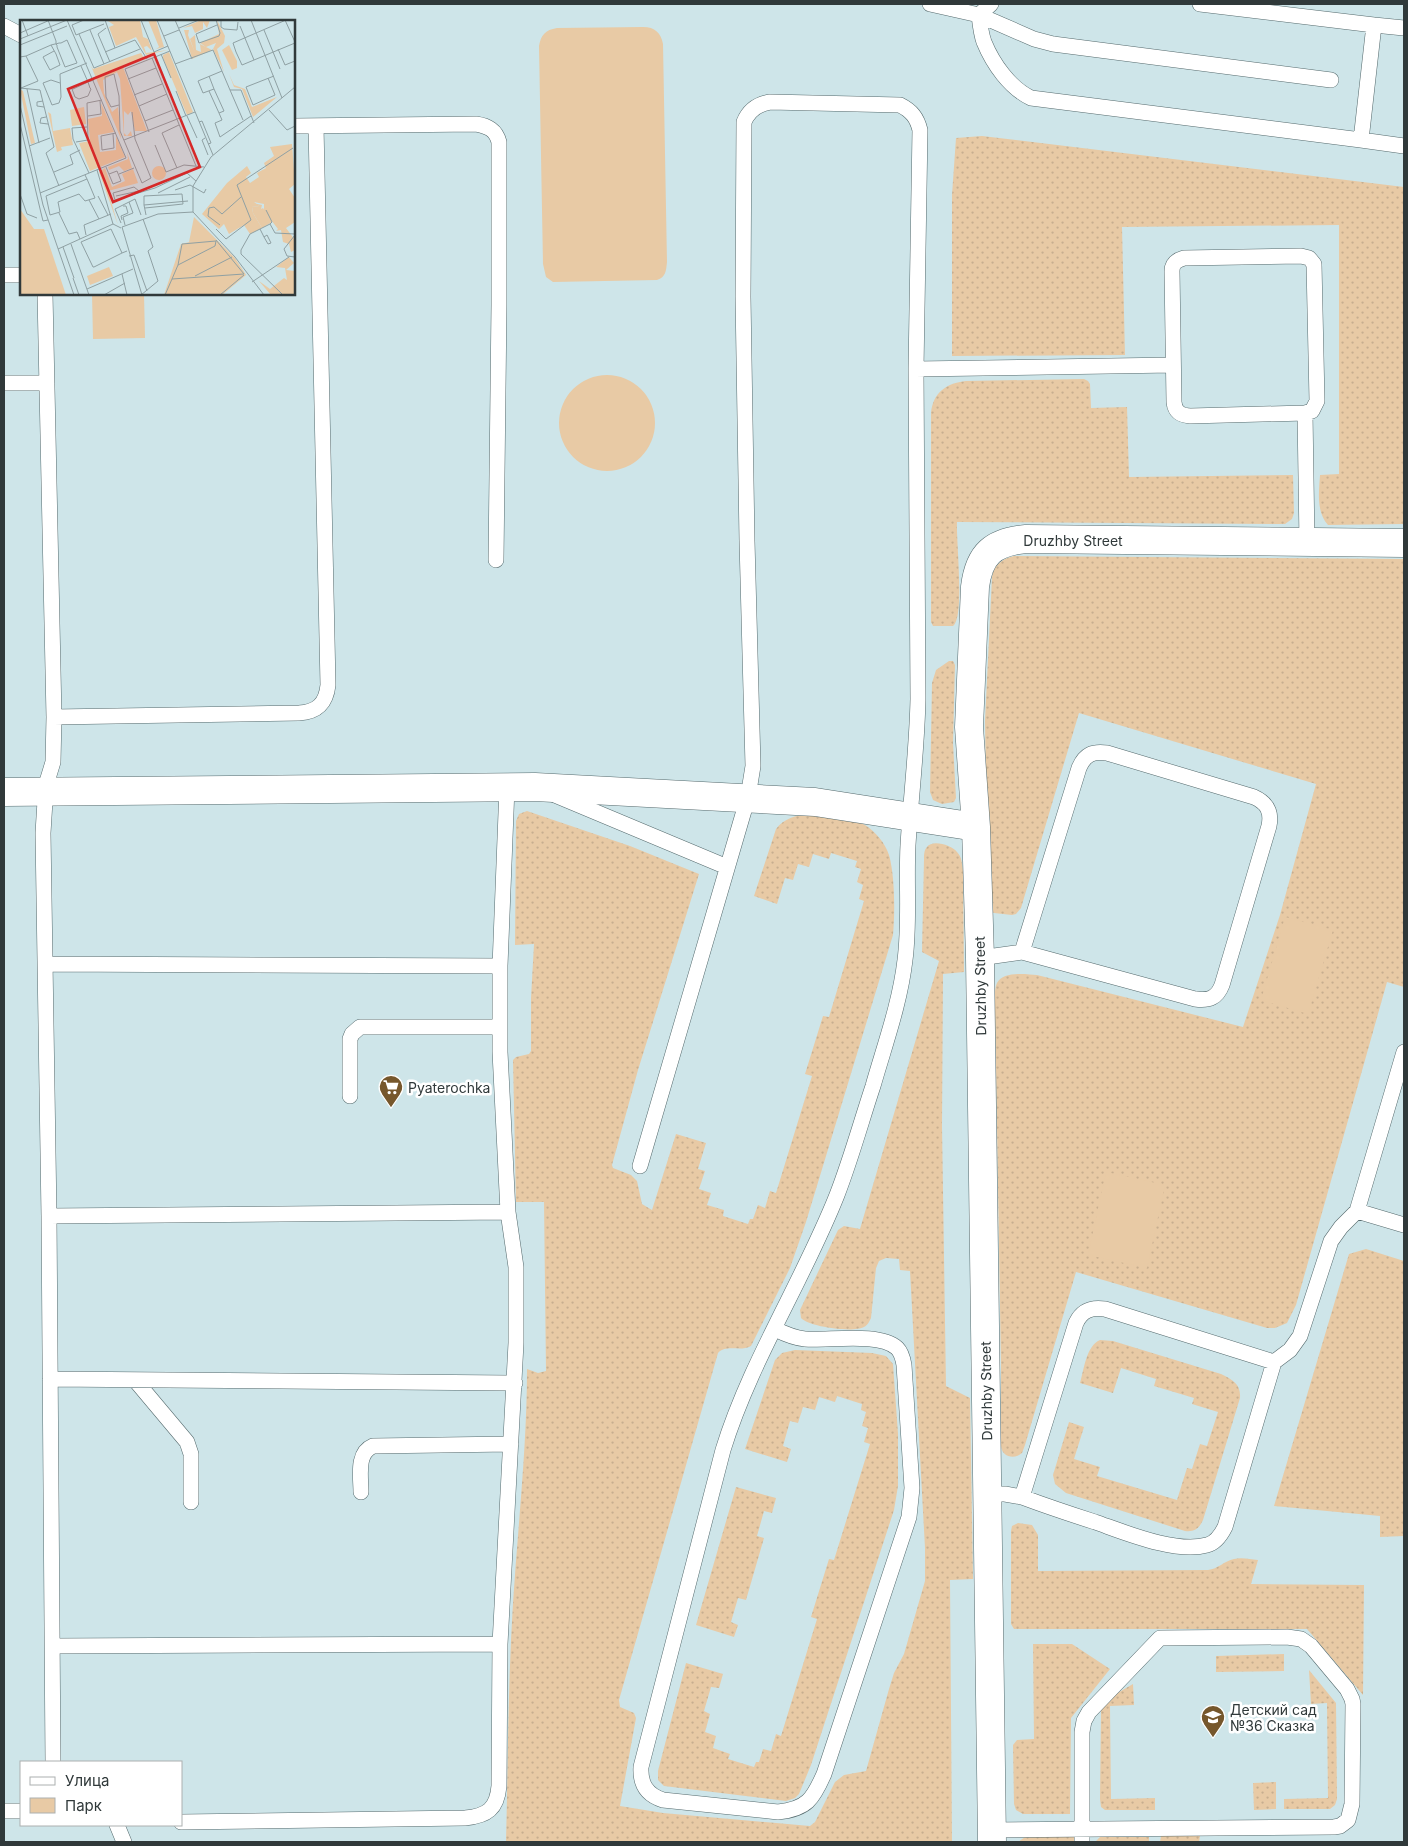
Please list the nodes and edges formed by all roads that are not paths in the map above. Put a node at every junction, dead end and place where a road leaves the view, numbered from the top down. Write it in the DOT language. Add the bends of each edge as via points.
graph roads {
  1 [pos="930,4"];
  2 [pos="991,4"];
  3 [pos="1200,4"];
  4 [pos="979,15"];
  5 [pos="1374,25"];
  6 [pos="4,26"];
  7 [pos="1404,28"];
  8 [pos="20,34"];
  9 [pos="1331,80"];
  10 [pos="295,126"];
  11 [pos="316,126"];
  12 [pos="1361,140"];
  13 [pos="1404,146"];
  14 [pos="4,275"];
  15 [pos="20,275"];
  16 [pos="45,295"];
  17 [pos="1172,365"];
  18 [pos="916,369"];
  19 [pos="47,382"];
  20 [pos="4,383"];
  21 [pos="1305,414"];
  22 [pos="1307,542"];
  23 [pos="1404,543"];
  24 [pos="496,560"];
  25 [pos="54,717"];
  26 [pos="507,787"];
  27 [pos="535,787"];
  28 [pos="45,791"];
  29 [pos="4,792"];
  30 [pos="748,797"];
  31 [pos="911,816"];
  32 [pos="976,827"];
  33 [pos="727,867"];
  34 [pos="1022,952"];
  35 [pos="980,958"];
  36 [pos="46,964"];
  37 [pos="500,966"];
  38 [pos="499,1027"];
  39 [pos="1404,1052"];
  40 [pos="350,1096"];
  41 [pos="640,1166"];
  42 [pos="1357,1211"];
  43 [pos="508,1212"];
  44 [pos="49,1216"];
  45 [pos="1404,1225"];
  46 [pos="775,1329"];
  47 [pos="1274,1362"];
  48 [pos="50,1379"];
  49 [pos="135,1380"];
  50 [pos="515,1384"];
  51 [pos="511,1444"];
  52 [pos="361,1492"];
  53 [pos="987,1494"];
  54 [pos="1022,1498"];
  55 [pos="191,1502"];
  56 [pos="500,1644"];
  57 [pos="53,1646"];
  58 [pos="53,1761"];
  59 [pos="4,1811"];
  60 [pos="20,1811"];
  61 [pos="182,1822"];
  62 [pos="117,1826"];
  63 [pos="1082,1835"];
  64 [pos="992,1836"];
  65 [pos="124,1842"];
  1 -- 4 [label="lane"];
  2 -- 4 [label="lane"];
  3 -- 5 [label="lane"];
  4 -- 9 [label="lane" via="1053,44"];
  4 -- 12 [label="lane" via="985,43 998,66 1016,89 1031,98"];
  5 -- 7 [label="lane"];
  5 -- 12 [label="lane"];
  6 -- 8 [label="lane"];
  10 -- 11 [label="lane"];
  11 -- 24 [label="lane" via="476,124 496,133 499,142"];
  11 -- 25 [label="lane" via="328,685 325,700 315,710 298,713"];
  12 -- 13 [label="lane"];
  14 -- 15 [label="lane"];
  16 -- 19 [label="lane"];
  17 -- 18 [label="lane"];
  17 -- 21 [label="lane" via="1175,408 1180,414"];
  17 -- 21 [label="lane" via="1172,271 1176,261 1184,258 1306,256 1315,267 1317,401 1312,411"];
  18 -- 30 [label="lane" via="920,130 916,118 907,109 893,104 770,102 756,107 746,116 743,130 746,512 753,752"];
  18 -- 31 [label="lane" via="918,700"];
  19 -- 20 [label="lane"];
  19 -- 25 [label="lane"];
  21 -- 22 [label="lane"];
  22 -- 23 [label="street, Druzhby Street"];
  22 -- 32 [label="street, Druzhby Street" via="1026,539 1004,543 988,552 980,564 976,580 970,690"];
  25 -- 28 [label="lane" via="53,762"];
  26 -- 27 [label="street"];
  26 -- 28 [label="street"];
  26 -- 37 [label="lane"];
  27 -- 30 [label="street"];
  27 -- 33 [label="lane"];
  28 -- 29 [label="street"];
  28 -- 36 [label="lane"];
  30 -- 31 [label="street" via="827,803"];
  30 -- 33 [label="lane"];
  31 -- 32 [label="street"];
  31 -- 46 [label="lane" via="907,942 894,1012 838,1193"];
  32 -- 35 [label="street, Druzhby Street"];
  33 -- 41 [label="lane"];
  34 -- 34 [label="lane" via="1195,999 1213,998 1222,985 1269,826 1266,804 1254,797 1107,753 1090,754 1079,768"];
  34 -- 35 [label="lane"];
  35 -- 53 [label="street, Druzhby Street"];
  36 -- 37 [label="lane"];
  36 -- 44 [label="lane"];
  37 -- 38 [label="lane"];
  38 -- 40 [label="lane" via="360,1027 350,1039"];
  38 -- 43 [label="lane"];
  39 -- 42 [label="lane"];
  42 -- 45 [label="lane"];
  42 -- 47 [label="lane" via="1331,1241 1300,1336 1290,1350"];
  43 -- 44 [label="lane"];
  43 -- 50 [label="lane" via="516,1268"];
  44 -- 48 [label="lane"];
  46 -- 46 [label="lane" via="730,1428 641,1767 641,1779 646,1790 663,1800 778,1812 796,1809 809,1802 824,1774 909,1518 912,1488 904,1366 897,1348 879,1340 802,1339"];
  47 -- 54 [label="lane" via="1225,1527 1215,1542 1198,1547 1166,1544"];
  47 -- 54 [label="lane" via="1105,1309 1086,1311 1076,1323"];
  48 -- 49 [label="lane"];
  48 -- 57 [label="lane"];
  49 -- 50 [label="lane"];
  49 -- 55 [label="lane" via="187,1442 191,1454"];
  50 -- 51 [label="lane"];
  51 -- 52 [label="lane" via="373,1446 364,1451 361,1460"];
  51 -- 56 [label="lane"];
  53 -- 54 [label="lane"];
  53 -- 64 [label="street, Druzhby Street"];
  56 -- 57 [label="lane"];
  56 -- 61 [label="lane" via="498,1795 490,1810 482,1815 465,1818"];
  57 -- 58 [label="lane"];
  59 -- 60 [label="lane"];
  62 -- 65 [label="lane"];
  63 -- 63 [label="lane" via="1344,1824 1350,1816 1352,1804 1353,1704 1350,1694 1311,1646 1301,1639 1160,1638 1086,1716 1082,1732"];
  63 -- 64 [label="lane"];
}
